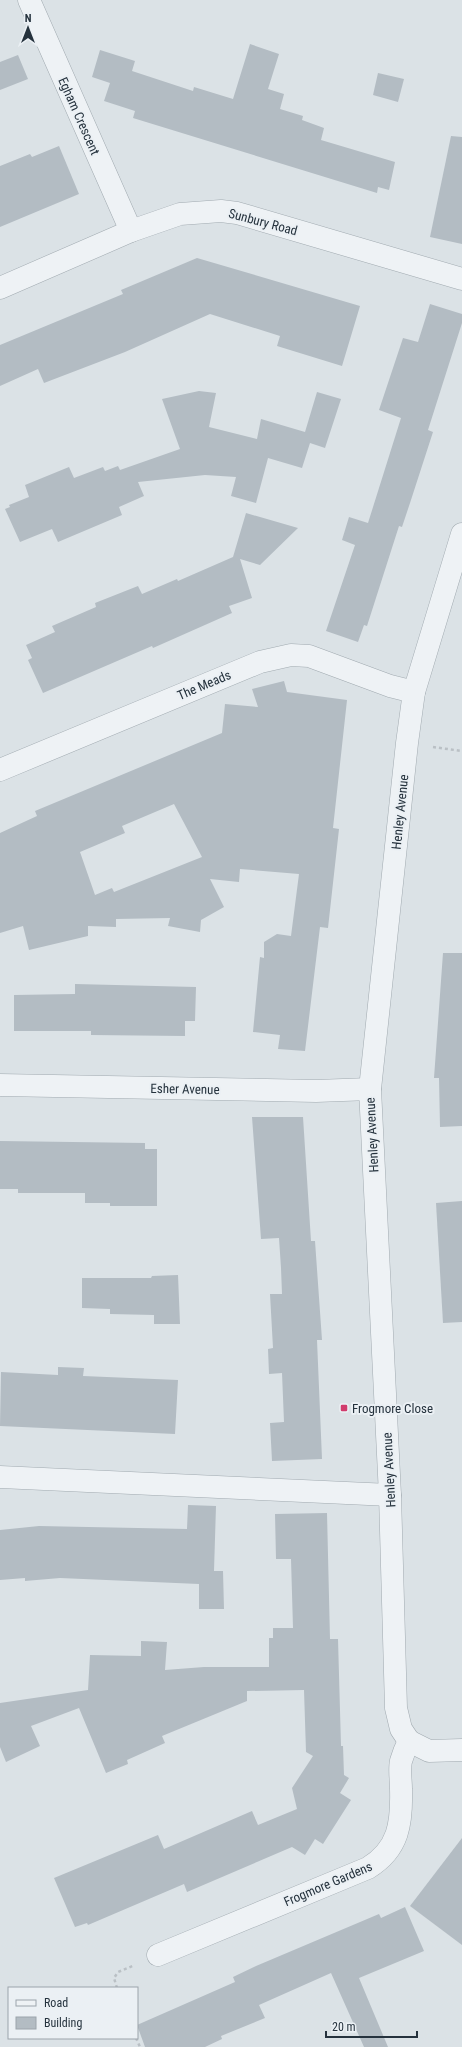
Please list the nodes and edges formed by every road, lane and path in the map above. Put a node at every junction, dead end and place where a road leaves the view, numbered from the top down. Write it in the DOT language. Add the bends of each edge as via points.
graph roads {
  1 [pos="29,0"];
  2 [pos="131,231"];
  3 [pos="462,279"];
  4 [pos="0,288"];
  5 [pos="462,534"];
  6 [pos="414,692"];
  7 [pos="0,770"];
  8 [pos="0,1084"];
  9 [pos="370,1089"];
  10 [pos="0,1477"];
  11 [pos="390,1495"];
  12 [pos="409,1741"];
  13 [pos="462,1750"];
  14 [pos="158,1955"];
  15 [pos="117,1987"];
  1 -- 2 [label="street, Egham Crescent"];
  2 -- 3 [label="street, Sunbury Road" via="180,214 221,211 237,213"];
  2 -- 4 [label="street, Sunbury Road"];
  5 -- 6 [label="street, Henley Avenue"];
  6 -- 7 [label="street, The Meads" via="390,686 309,656 291,655 260,662"];
  6 -- 9 [label="street, Henley Avenue"];
  8 -- 9 [label="street, Esher Avenue" via="316,1091"];
  9 -- 11 [label="street, Henley Avenue"];
  10 -- 11 [label="street"];
  11 -- 12 [label="street, Henley Avenue" via="396,1708 402,1729"];
  12 -- 13 [label="street" via="429,1750"];
  12 -- 14 [label="street, Frogmore Gardens" via="401,1762 402,1791 398,1831 392,1847 381,1860 368,1868"];
  14 -- 15 [label="path" via="118,1972 114,1978"];
}
